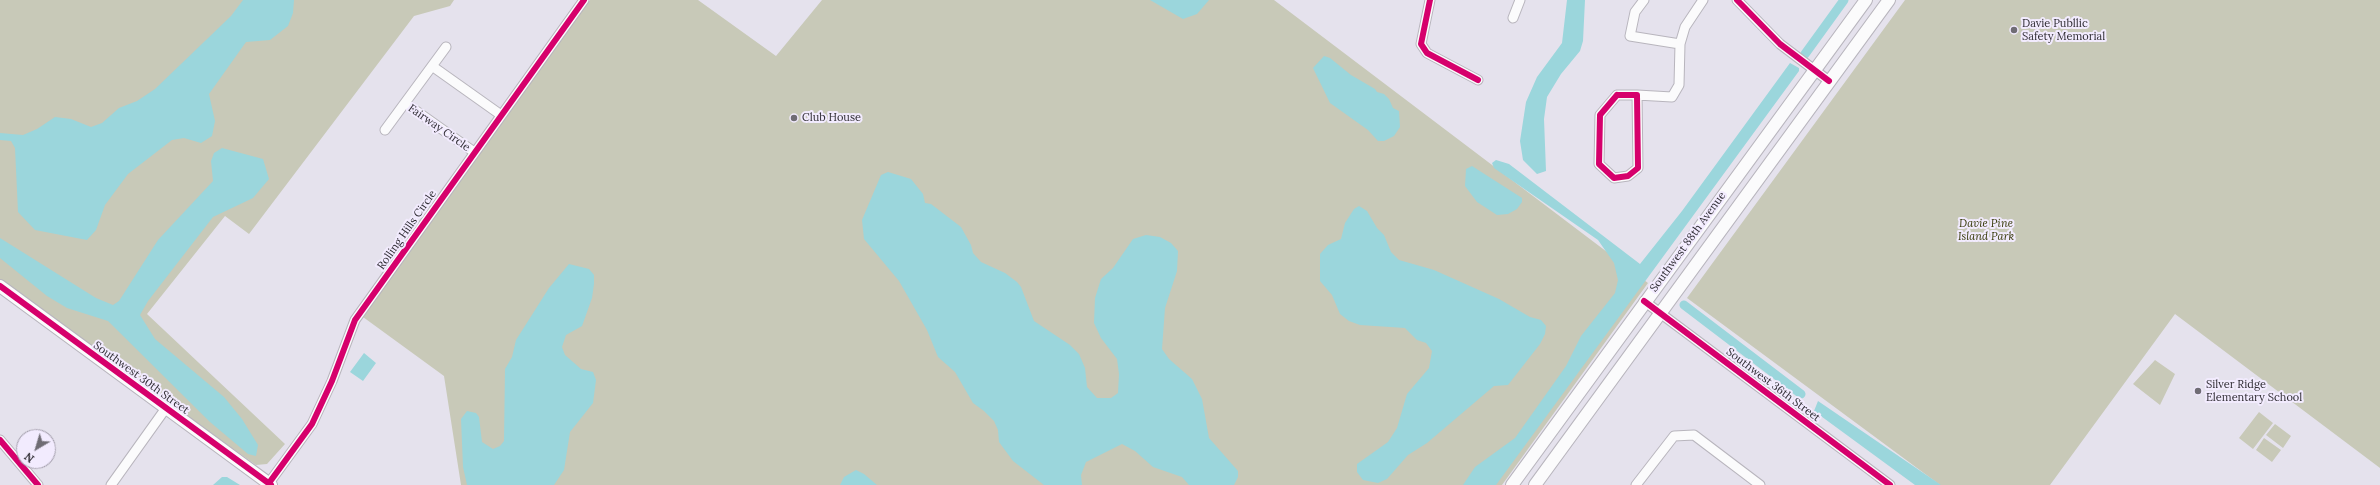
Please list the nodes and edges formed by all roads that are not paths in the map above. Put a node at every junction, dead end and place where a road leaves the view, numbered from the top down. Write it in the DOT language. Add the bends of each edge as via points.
graph roads {
  1 [pos="584,0"];
  2 [pos="1430,0"];
  3 [pos="1520,0"];
  4 [pos="1644,0"];
  5 [pos="1703,0"];
  6 [pos="1737,0"];
  7 [pos="1866,0"];
  8 [pos="1889,0"];
  9 [pos="1513,18"];
  10 [pos="1680,44"];
  11 [pos="446,47"];
  12 [pos="432,66"];
  13 [pos="1814,69"];
  14 [pos="1478,80"];
  15 [pos="1829,81"];
  16 [pos="1637,95"];
  17 [pos="405,103"];
  18 [pos="501,115"];
  19 [pos="385,130"];
  20 [pos="474,152"];
  21 [pos="0,286"];
  22 [pos="1644,301"];
  23 [pos="1659,312"];
  24 [pos="166,408"];
  25 [pos="0,440"];
  26 [pos="270,484"];
  27 [pos="38,485"];
  28 [pos="111,485"];
  29 [pos="1512,485"];
  30 [pos="1535,485"];
  31 [pos="1636,485"];
  32 [pos="1760,485"];
  33 [pos="1890,485"];
  1 -- 18 [label="street, Rolling Hills Circle"];
  2 -- 14 [label="street" via="1421,44 1426,53"];
  3 -- 9 [label="street"];
  4 -- 10 [label="street" via="1635,12 1630,36"];
  5 -- 10 [label="street" via="1685,27"];
  6 -- 13 [label="street" via="1780,44"];
  7 -- 13 [label="main road, Southwest 88th Avenue"];
  8 -- 15 [label="main road, Southwest 88th Avenue"];
  10 -- 16 [label="street" via="1679,85 1672,97"];
  11 -- 12 [label="street, Fairway Circle"];
  12 -- 17 [label="street, Fairway Circle"];
  12 -- 18 [label="street"];
  13 -- 15 [label="street"];
  13 -- 22 [label="main road, Southwest 88th Avenue"];
  15 -- 23 [label="main road, Southwest 88th Avenue"];
  16 -- 16 [label="street" via="1617,95 1600,115 1599,164 1614,178 1628,176 1638,168"];
  17 -- 19 [label="street, Fairway Circle"];
  17 -- 20 [label="street, Fairway Circle"];
  18 -- 20 [label="street, Rolling Hills Circle"];
  20 -- 26 [label="street, Rolling Hills Circle" via="355,320 332,381 312,424"];
  21 -- 24 [label="main road, Southwest 30th Street"];
  22 -- 23 [label="street, Southwest 36th Street"];
  22 -- 29 [label="main road, Southwest 88th Avenue"];
  23 -- 30 [label="main road, Southwest 88th Avenue"];
  23 -- 33 [label="street, Southwest 36th Street"];
  24 -- 26 [label="main road, Southwest 30th Street"];
  24 -- 28 [label="street"];
  25 -- 27 [label="street"];
  31 -- 32 [label="street" via="1674,436 1694,435"];
}
